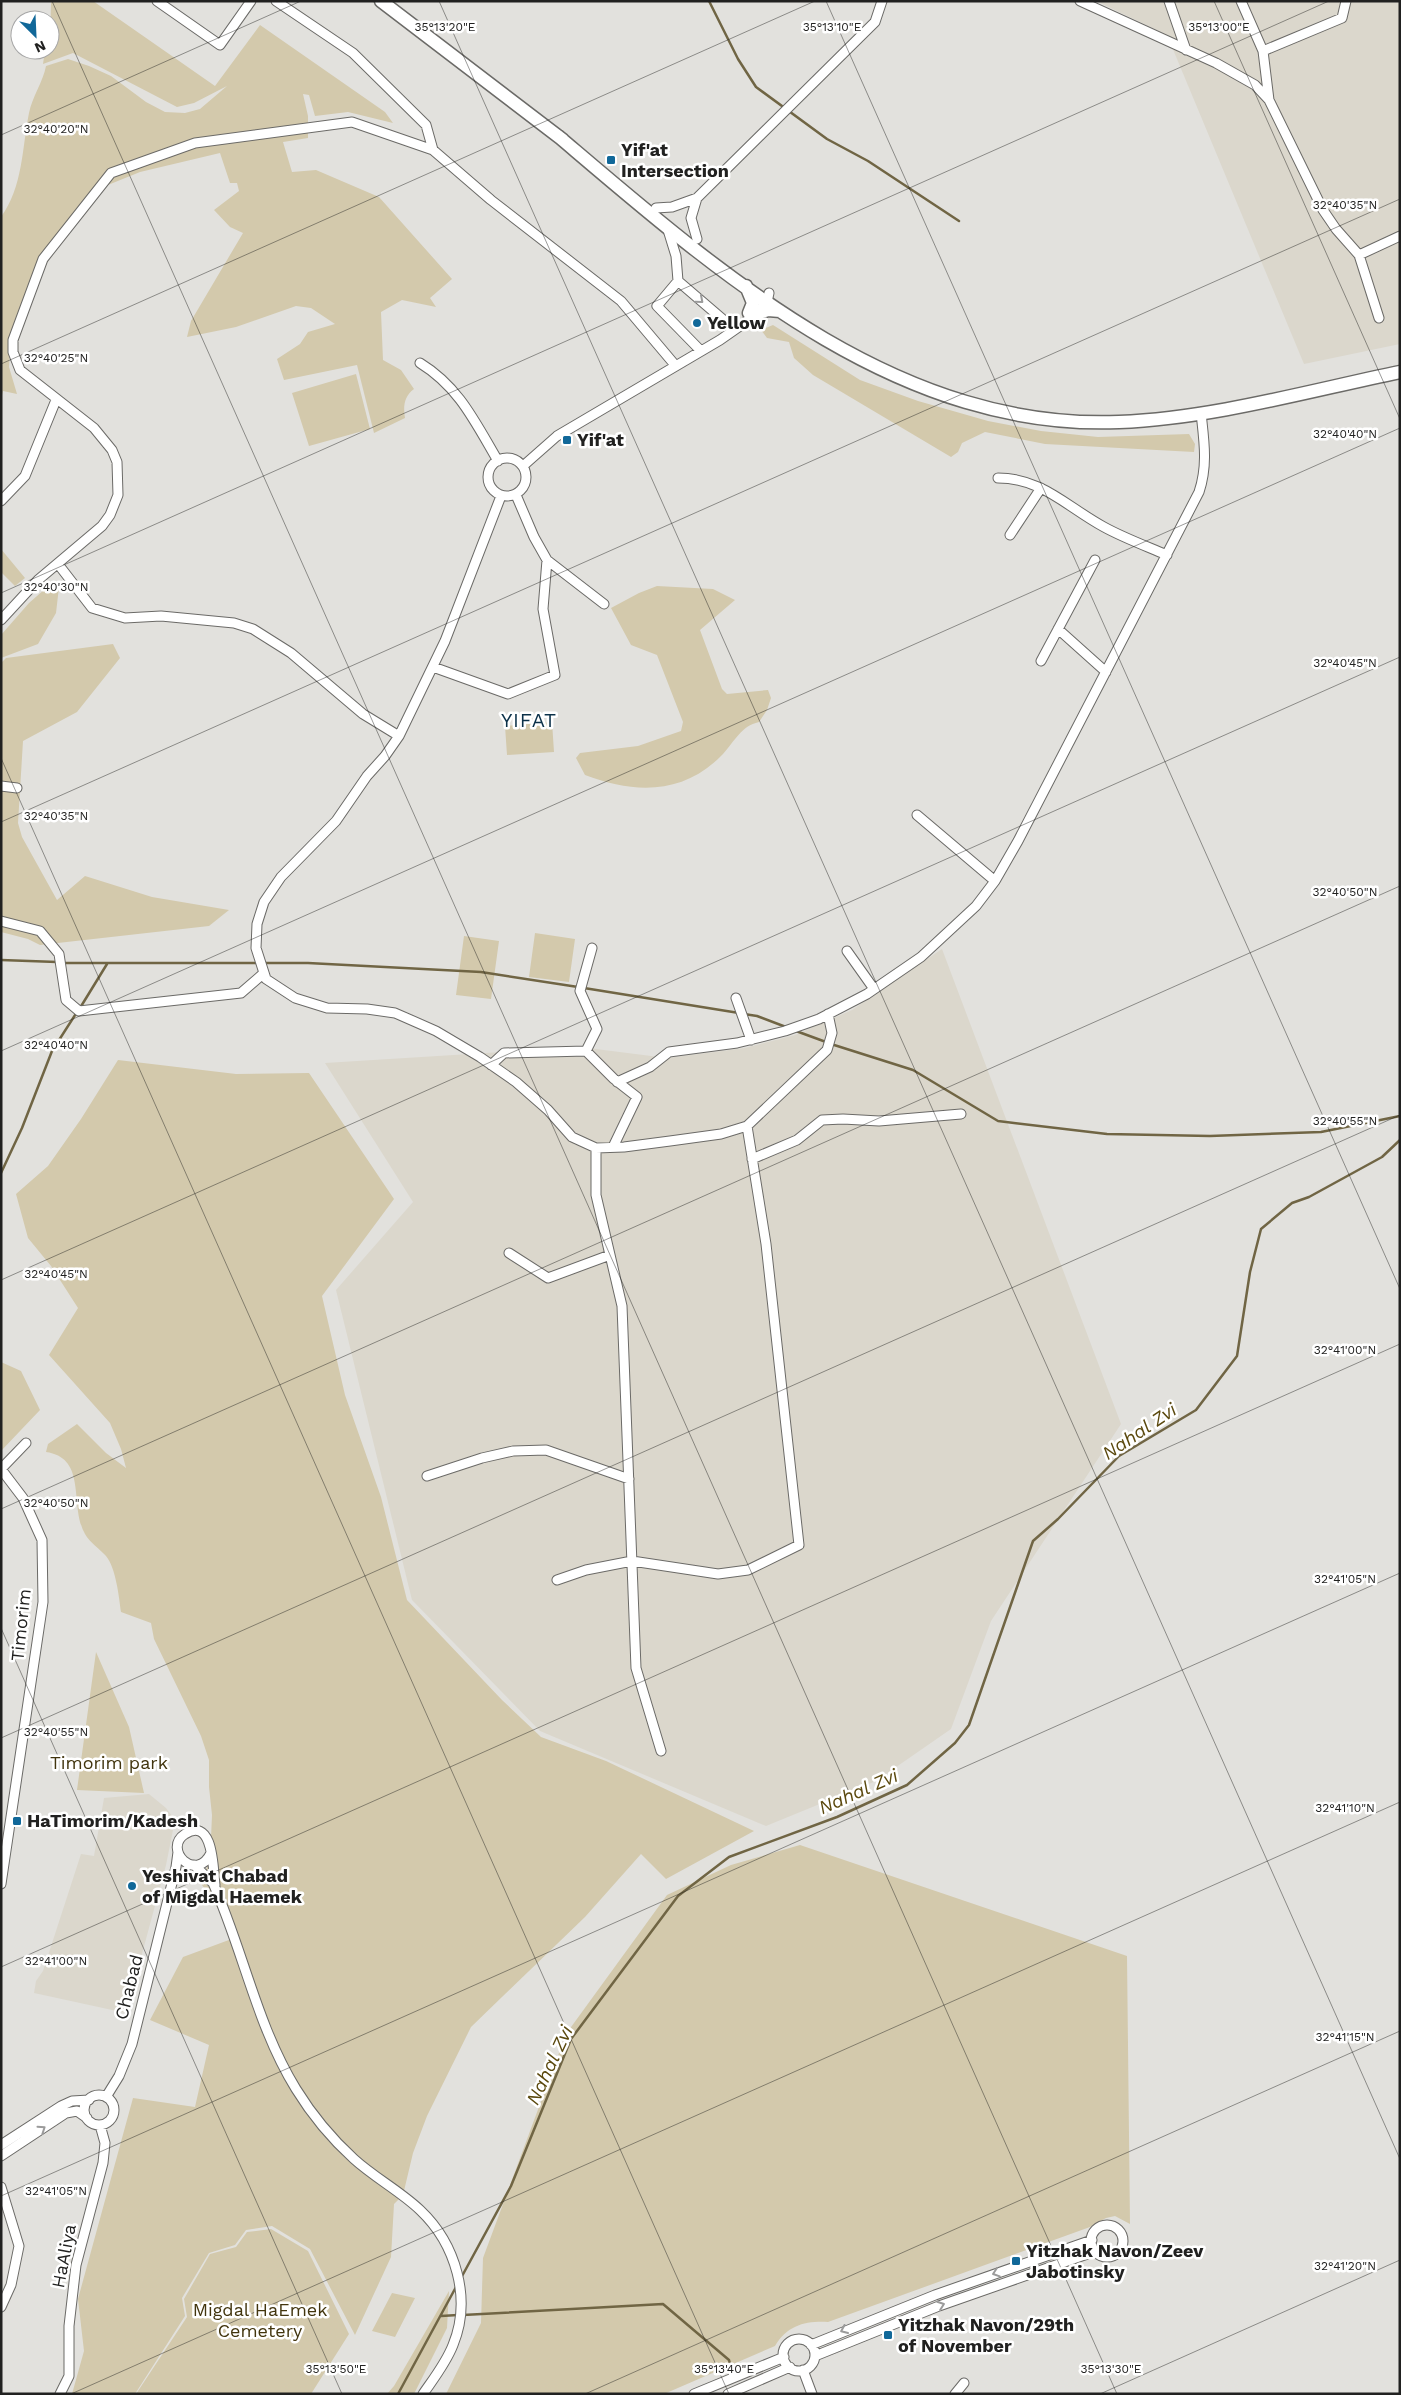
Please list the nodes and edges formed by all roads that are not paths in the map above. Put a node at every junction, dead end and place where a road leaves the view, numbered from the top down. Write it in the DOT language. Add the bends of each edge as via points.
graph roads {
  1 [pos="157,1"];
  2 [pos="251,1"];
  3 [pos="276,1"];
  4 [pos="381,1"];
  5 [pos="882,1"];
  6 [pos="1080,1"];
  7 [pos="1169,1"];
  8 [pos="1241,1"];
  9 [pos="1346,1"];
  10 [pos="1186,50"];
  11 [pos="1263,51"];
  12 [pos="1269,100"];
  13 [pos="558,136"];
  14 [pos="433,150"];
  15 [pos="697,198"];
  16 [pos="656,208"];
  17 [pos="668,227"];
  18 [pos="1400,236"];
  19 [pos="697,239"];
  20 [pos="1359,255"];
  21 [pos="678,281"];
  22 [pos="746,286"];
  23 [pos="766,298"];
  24 [pos="780,311"];
  25 [pos="753,314"];
  26 [pos="1379,318"];
  27 [pos="734,329"];
  28 [pos="701,350"];
  29 [pos="420,363"];
  30 [pos="675,365"];
  31 [pos="1400,372"];
  32 [pos="891,373"];
  33 [pos="56,400"];
  34 [pos="1200,413"];
  35 [pos="498,461"];
  36 [pos="523,466"];
  37 [pos="998,478"];
  38 [pos="1041,488"];
  39 [pos="516,495"];
  40 [pos="501,496"];
  41 [pos="1,501"];
  42 [pos="1010,535"];
  43 [pos="1167,555"];
  44 [pos="547,560"];
  45 [pos="1095,560"];
  46 [pos="58,564"];
  47 [pos="604,604"];
  48 [pos="1,620"];
  49 [pos="1058,630"];
  50 [pos="1042,661"];
  51 [pos="432,667"];
  52 [pos="1106,672"];
  53 [pos="399,736"];
  54 [pos="1,786"];
  55 [pos="17,788"];
  56 [pos="917,815"];
  57 [pos="996,881"];
  58 [pos="1,921"];
  59 [pos="592,948"];
  60 [pos="847,951"];
  61 [pos="264,973"];
  62 [pos="874,989"];
  63 [pos="736,998"];
  64 [pos="828,1014"];
  65 [pos="752,1040"];
  66 [pos="586,1051"];
  67 [pos="491,1064"];
  68 [pos="618,1082"];
  69 [pos="961,1114"];
  70 [pos="747,1126"];
  71 [pos="614,1147"];
  72 [pos="596,1148"];
  73 [pos="752,1159"];
  74 [pos="510,1253"];
  75 [pos="610,1255"];
  76 [pos="26,1443"];
  77 [pos="1,1469"];
  78 [pos="427,1476"];
  79 [pos="629,1479"];
  80 [pos="632,1561"];
  81 [pos="557,1580"];
  82 [pos="661,1751"];
  83 [pos="178,1852"];
  84 [pos="211,1853"];
  85 [pos="193,1865"];
  86 [pos="173,1880"];
  87 [pos="1,1884"];
  88 [pos="216,1891"];
  89 [pos="106,2097"];
  90 [pos="89,2100"];
  91 [pos="86,2118"];
  92 [pos="100,2125"];
  93 [pos="1,2145"];
  94 [pos="1,2156"];
  95 [pos="1,2187"];
  96 [pos="1,2200"];
  97 [pos="7,2208"];
  98 [pos="1092,2240"];
  99 [pos="1096,2251"];
  100 [pos="1,2307"];
  101 [pos="811,2345"];
  102 [pos="815,2356"];
  103 [pos="784,2357"];
  104 [pos="790,2367"];
  105 [pos="803,2370"];
  106 [pos="964,2383"];
  107 [pos="60,2394"];
  108 [pos="424,2394"];
  109 [pos="694,2394"];
  110 [pos="728,2394"];
  111 [pos="812,2394"];
  112 [pos="955,2394"];
  1 -- 2 [label="street" via="220,45"];
  3 -- 14 [label="street" via="353,53 426,125"];
  4 -- 13 [label="highway"];
  5 -- 15 [label="street" via="875,22"];
  6 -- 10 [label="street"];
  7 -- 10 [label="street"];
  8 -- 11 [label="street"];
  9 -- 11 [label="street" via="1342,18"];
  10 -- 12 [label="street" via="1242,77"];
  11 -- 12 [label="street"];
  12 -- 20 [label="street" via="1323,210"];
  13 -- 16 [label="highway"];
  13 -- 17 [label="highway"];
  14 -- 30 [label="street" via="621,302"];
  14 -- 33 [label="street" via="352,122 195,143 111,173 43,260 13,340 13,352 20,370"];
  15 -- 16 [label="street" via="672,208"];
  15 -- 19 [label="street" via="691,218"];
  16 -- 19 [label="highway"];
  17 -- 21 [label="street" via="676,256"];
  17 -- 22 [label="highway"];
  18 -- 20 [label="street"];
  19 -- 23 [label="highway"];
  20 -- 26 [label="street"];
  21 -- 27 [label="street, one-way"];
  21 -- 28 [label="street" via="657,306"];
  22 -- 23 [label="highway"];
  22 -- 25 [label="highway"];
  23 -- 24 [label="highway"];
  23 -- 25 [label="street"];
  23 -- 32 [label="highway"];
  24 -- 25 [label="highway"];
  24 -- 32 [label="highway" via="840,349"];
  25 -- 27 [label="street"];
  27 -- 28 [label="street"];
  28 -- 30 [label="street"];
  29 -- 35 [label="street" via="438,375 466,405"];
  30 -- 36 [label="street" via="557,436"];
  31 -- 34 [label="highway"];
  32 -- 34 [label="highway" via="925,389 996,409 1078,422 1119,422"];
  33 -- 41 [label="street" via="25,476"];
  33 -- 46 [label="street" via="103,438 114,456 119,477 118,495 110,515"];
  34 -- 43 [label="street" via="1206,456 1203,480"];
  35 -- 36 [label="street" via="514,459"];
  35 -- 40 [label="street" via="490,470 489,482"];
  36 -- 39 [label="street" via="527,479 522,491"];
  37 -- 38 [label="street" via="1022,480"];
  38 -- 42 [label="street"];
  38 -- 43 [label="street" via="1104,527"];
  39 -- 40 [label="street"];
  39 -- 44 [label="street"];
  40 -- 51 [label="street"];
  43 -- 52 [label="street"];
  44 -- 47 [label="street"];
  44 -- 51 [label="street" via="543,609 554,675 508,694"];
  45 -- 49 [label="street"];
  46 -- 48 [label="street" via="22,595"];
  46 -- 53 [label="street" via="92,608 125,618 161,616 234,623 253,629 291,652 363,714"];
  49 -- 50 [label="street"];
  49 -- 52 [label="street"];
  51 -- 53 [label="street"];
  52 -- 57 [label="street"];
  53 -- 61 [label="street" via="336,821 280,877 264,902 257,924 256,948"];
  54 -- 55 [label="street"];
  56 -- 57 [label="street"];
  57 -- 62 [label="street" via="944,937"];
  58 -- 61 [label="street" via="40,931 59,954 66,1000 79,1011 241,993"];
  59 -- 66 [label="street" via="580,991 597,1029"];
  60 -- 62 [label="street"];
  61 -- 67 [label="street" via="266,979 295,998 327,1008 395,1013 436,1031"];
  62 -- 64 [label="street"];
  63 -- 65 [label="street"];
  64 -- 65 [label="street"];
  64 -- 70 [label="street" via="832,1033 827,1050"];
  65 -- 68 [label="street" via="669,1052 650,1067"];
  66 -- 67 [label="street" via="504,1054"];
  66 -- 68 [label="street"];
  67 -- 72 [label="street" via="548,1110 572,1137"];
  68 -- 71 [label="street" via="637,1097"];
  69 -- 73 [label="street" via="879,1121 822,1120 796,1140"];
  70 -- 71 [label="street" via="722,1134"];
  70 -- 73 [label="street"];
  71 -- 72 [label="street"];
  72 -- 75 [label="street" via="596,1195"];
  73 -- 80 [label="street" via="766,1244 799,1545 748,1570 718,1574"];
  74 -- 75 [label="street" via="548,1278"];
  75 -- 79 [label="street" via="622,1306"];
  76 -- 77 [label="street"];
  77 -- 87 [label="street, Timorim" via="23,1498 42,1540 43,1602"];
  78 -- 79 [label="street" via="505,1453 546,1450"];
  79 -- 80 [label="street"];
  80 -- 81 [label="street" via="586,1570"];
  80 -- 82 [label="street" via="636,1668"];
  83 -- 84 [label="street" via="182,1836 192,1831 207,1837"];
  83 -- 85 [label="street" via="184,1862"];
  83 -- 86 [label="street, Chabad"];
  84 -- 85 [label="street" via="205,1862"];
  84 -- 88 [label="street"];
  85 -- 86 [label="street" via="184,1868"];
  85 -- 88 [label="street" via="208,1877"];
  86 -- 89 [label="street, Chabad" via="132,2044"];
  88 -- 108 [label="street" via="277,2054 305,2102 354,2159 422,2212 451,2254 460,2287 458,2330 449,2356"];
  89 -- 90 [label="street"];
  89 -- 92 [label="street" via="114,2110 110,2120"];
  90 -- 91 [label="street" via="84,2110"];
  90 -- 93 [label="street" via="61,2106"];
  91 -- 92 [label="street"];
  94 -- 91 [label="street, one-way" via="66,2113 77,2112"];
  92 -- 107 [label="street, HaAliya" via="105,2143 103,2163 76,2265 69,2326 69,2376"];
  95 -- 97 [label="street"];
  96 -- 97 [label="street"];
  97 -- 100 [label="street" via="19,2246 11,2285"];
  98 -- 99 [label="street"];
  98 -- 99 [label="street" via="1097,2229 1106,2225 1117,2228 1122,2237 1121,2248 1114,2255 1104,2256"];
  98 -- 101 [label="street, one-way" via="926,2298"];
  102 -- 99 [label="street, one-way" via="940,2306"];
  101 -- 102 [label="street"];
  101 -- 103 [label="street" via="803,2340 793,2341 786,2347"];
  102 -- 105 [label="street" via="812,2365"];
  103 -- 104 [label="street"];
  103 -- 109 [label="street"];
  104 -- 105 [label="street"];
  104 -- 110 [label="street"];
  105 -- 111 [label="street"];
  106 -- 112 [label="street"];
}
